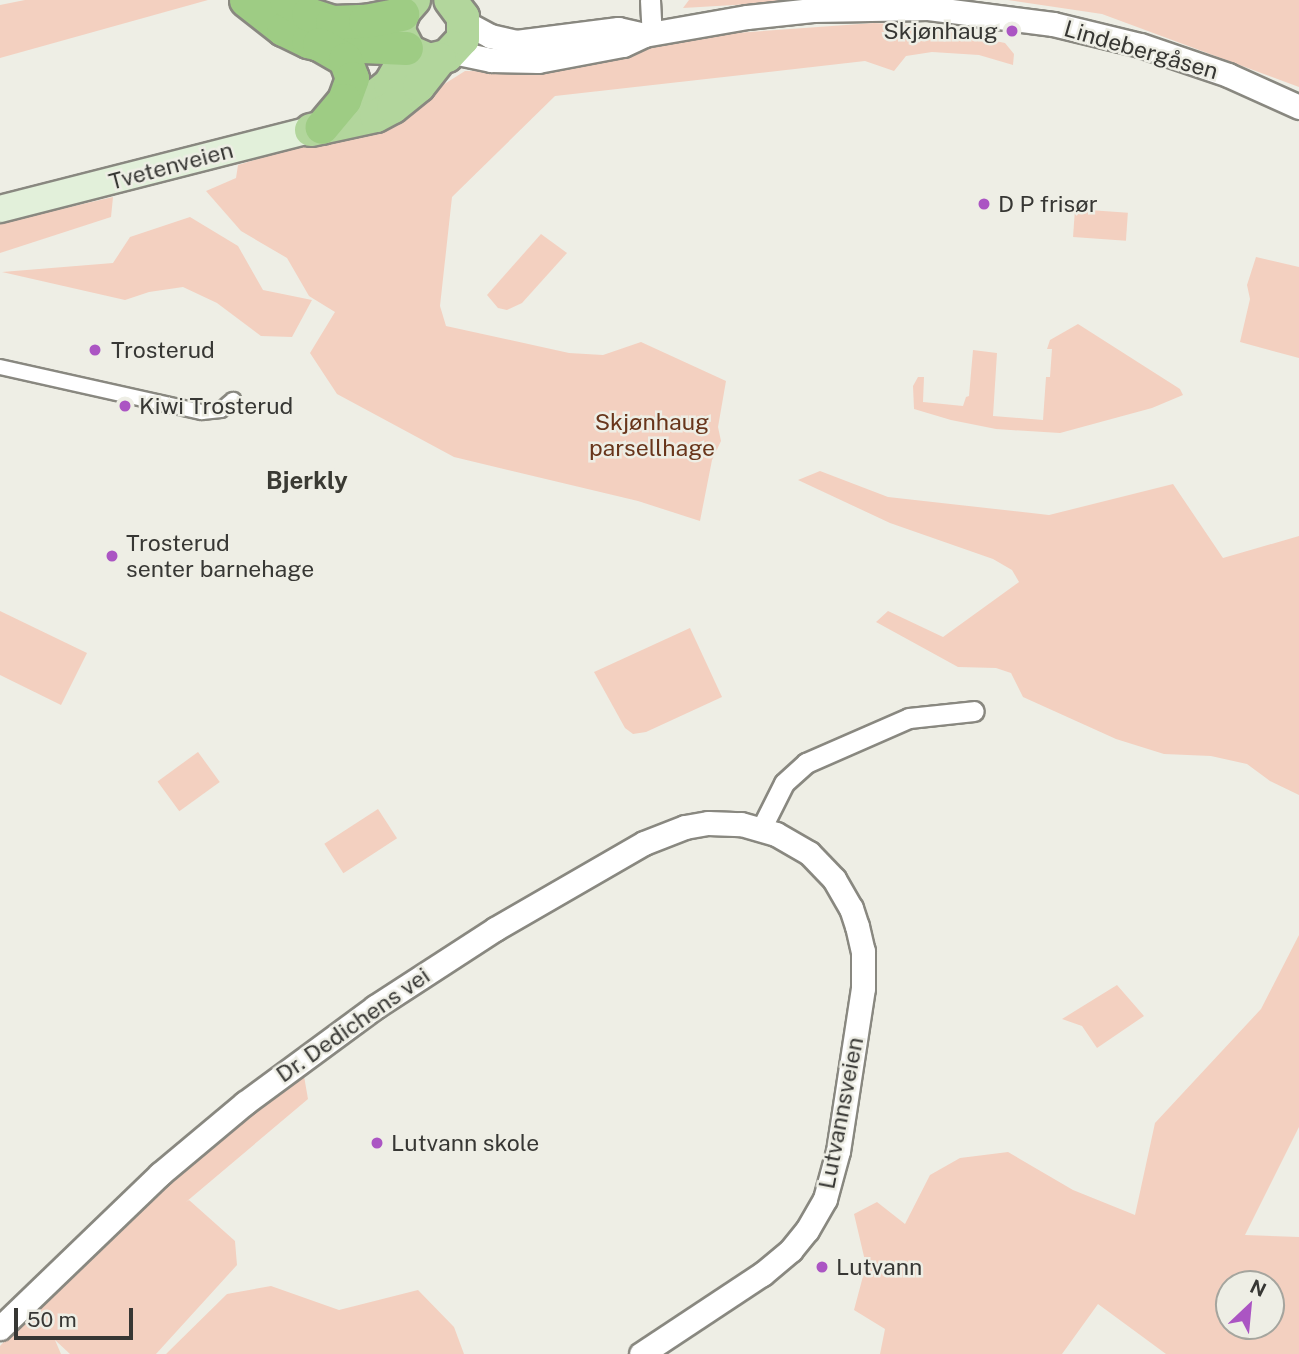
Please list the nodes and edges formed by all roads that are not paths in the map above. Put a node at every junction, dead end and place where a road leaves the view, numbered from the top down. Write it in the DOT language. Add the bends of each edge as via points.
graph roads {
  1 [pos="246,0"];
  2 [pos="650,0"];
  3 [pos="410,4"];
  4 [pos="456,6"];
  5 [pos="317,31"];
  6 [pos="648,34"];
  7 [pos="407,49"];
  8 [pos="446,56"];
  9 [pos="1299,107"];
  10 [pos="325,126"];
  11 [pos="0,209"];
  12 [pos="0,367"];
  13 [pos="233,400"];
  14 [pos="974,711"];
  15 [pos="761,829"];
  16 [pos="0,1328"];
  17 [pos="642,1354"];
  1 -- 5 [label="highway" via="283,29"];
  2 -- 6 [label="street"];
  3 -- 5 [label="highway"];
  3 -- 7 [label="highway" via="399,31"];
  4 -- 6 [label="street, Lindebergåsen" via="491,36 516,42 618,29"];
  4 -- 8 [label="highway, Tvetenveien" via="463,39"];
  5 -- 7 [label="highway"];
  5 -- 10 [label="highway" via="350,67 351,83 344,100"];
  6 -- 8 [label="street, Lindebergåsen" via="623,45 538,61"];
  6 -- 9 [label="street, Lindebergåsen" via="783,13 938,9 1053,24 1140,44 1228,75"];
  7 -- 8 [label="highway" via="418,57"];
  7 -- 10 [label="highway, Tvetenveien" via="390,84"];
  8 -- 10 [label="highway, Tvetenveien" via="393,107 376,116"];
  10 -- 11 [label="main road, Tvetenveien"];
  12 -- 13 [label="street" via="202,412 221,410"];
  14 -- 15 [label="street" via="909,718 806,763 784,783"];
  15 -- 16 [label="street, Dr. Dedichens vei" via="708,823 664,834 549,896 428,971 293,1066 192,1146"];
  15 -- 17 [label="street, Lutvannsveien" via="809,853 829,873 851,908 862,947 860,1012 834,1172 817,1215 778,1262"];
}
